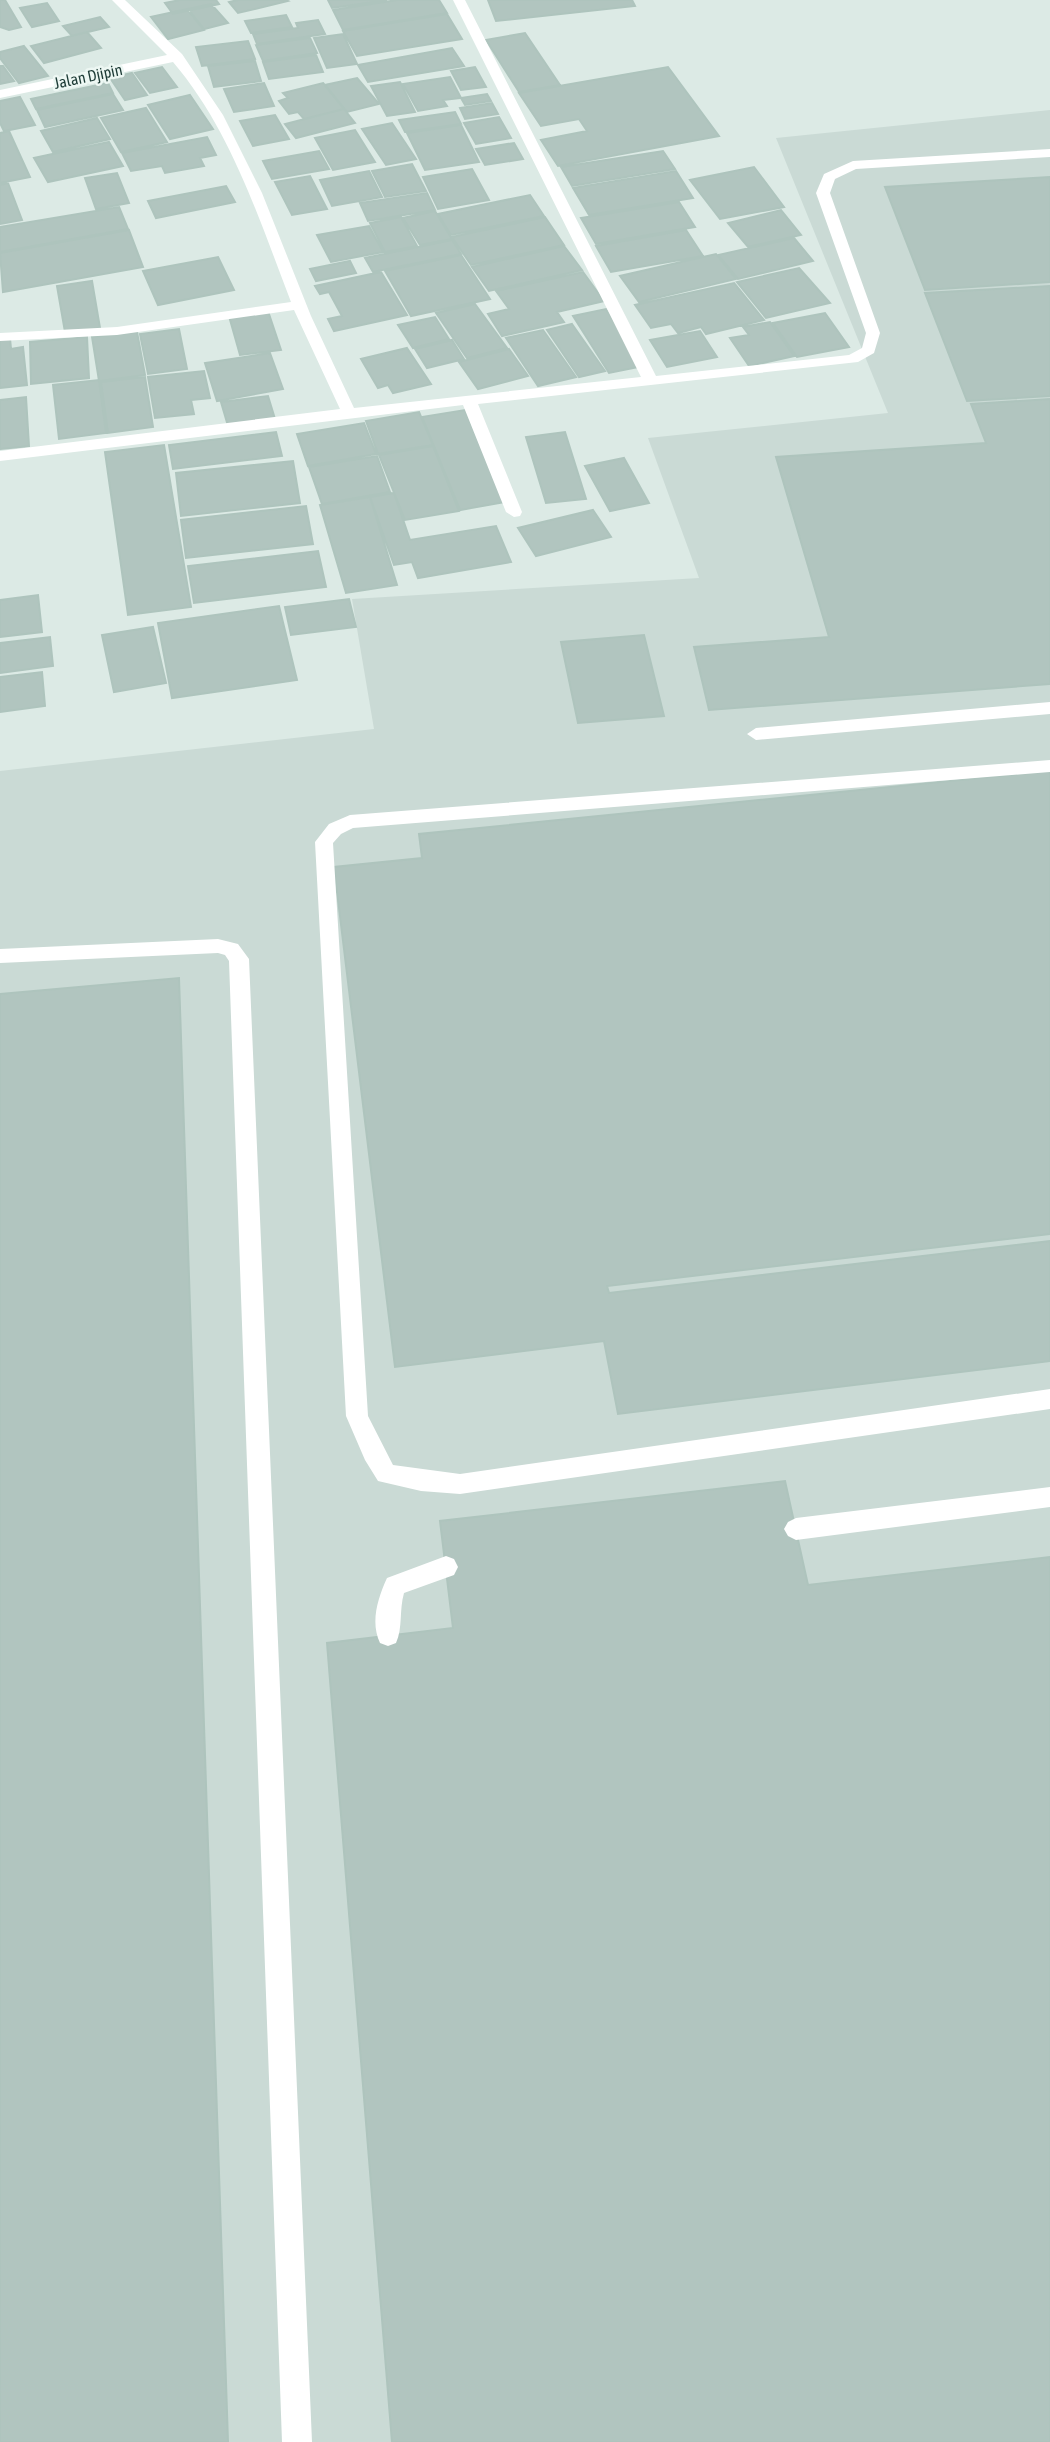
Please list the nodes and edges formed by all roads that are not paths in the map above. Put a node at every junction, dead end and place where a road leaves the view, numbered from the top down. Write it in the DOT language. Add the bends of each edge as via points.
graph roads {
  1 [pos="118,0"];
  2 [pos="459,0"];
  3 [pos="177,57"];
  4 [pos="0,94"];
  5 [pos="1050,153"];
  6 [pos="299,305"];
  7 [pos="0,337"];
  8 [pos="651,381"];
  9 [pos="469,400"];
  10 [pos="349,413"];
  11 [pos="0,456"];
  12 [pos="514,512"];
  13 [pos="1050,708"];
  14 [pos="756,734"];
  15 [pos="1050,766"];
  16 [pos="0,956"];
  17 [pos="1050,1399"];
  18 [pos="1050,1497"];
  19 [pos="796,1529"];
  20 [pos="446,1567"];
  21 [pos="388,1635"];
  22 [pos="297,2442"];
  1 -- 3 [label="street"];
  2 -- 8 [label="street"];
  3 -- 4 [label="street, Jalan Djipin"];
  3 -- 6 [label="street" via="202,91 265,210"];
  5 -- 8 [label="street" via="853,165 829,177 823,194 873,333 869,349 853,359"];
  6 -- 7 [label="street" via="117,331"];
  6 -- 10 [label="street"];
  8 -- 9 [label="street"];
  9 -- 10 [label="street"];
  9 -- 12 [label="street"];
  10 -- 11 [label="street"];
  13 -- 14 [label="street"];
  15 -- 17 [label="street" via="350,822 335,829 324,842 357,1416 386,1474 460,1483"];
  16 -- 22 [label="street" via="218,946 230,949 239,959"];
  18 -- 19 [label="street"];
  20 -- 21 [label="street" via="395,1586 388,1607"];
}
